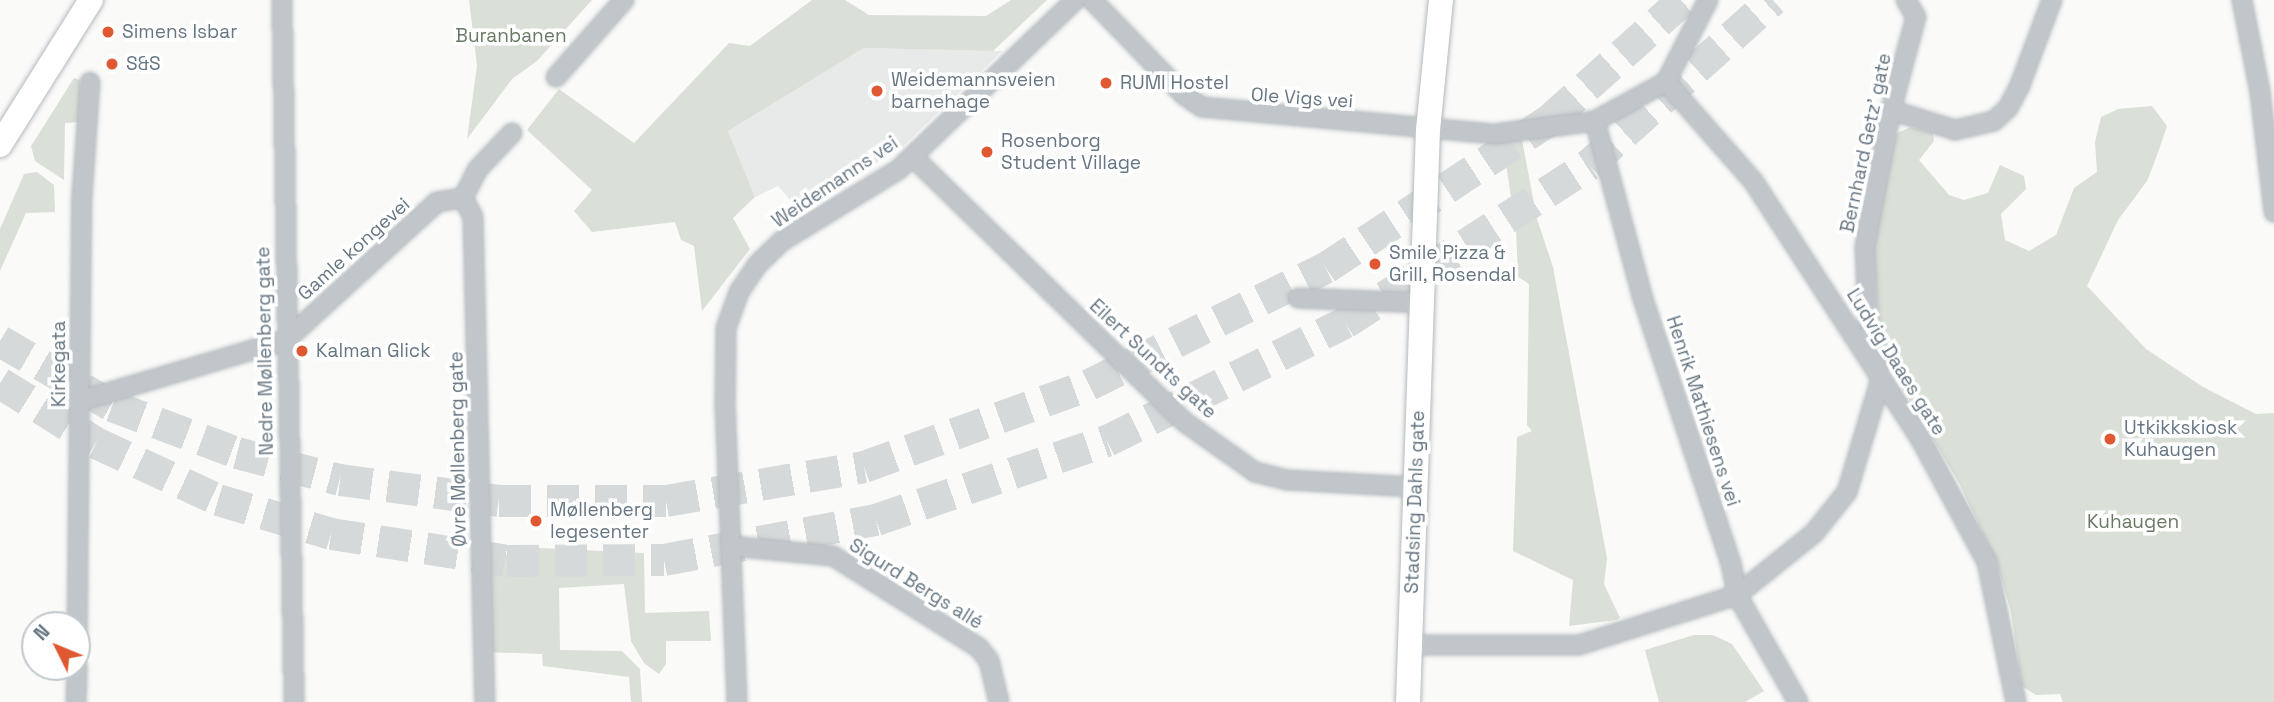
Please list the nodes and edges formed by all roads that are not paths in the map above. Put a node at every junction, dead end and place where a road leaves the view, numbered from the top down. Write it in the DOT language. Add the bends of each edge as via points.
graph roads {
  1 [pos="92,0"];
  2 [pos="282,0"];
  3 [pos="624,0"];
  4 [pos="1075,0"];
  5 [pos="1092,0"];
  6 [pos="1441,0"];
  7 [pos="1708,0"];
  8 [pos="1906,0"];
  9 [pos="1923,0"];
  10 [pos="2052,0"];
  11 [pos="2242,0"];
  12 [pos="1916,17"];
  13 [pos="555,77"];
  14 [pos="90,82"];
  15 [pos="1666,82"];
  16 [pos="1891,110"];
  17 [pos="1595,121"];
  18 [pos="1428,130"];
  19 [pos="512,133"];
  20 [pos="0,145"];
  21 [pos="913,157"];
  22 [pos="463,198"];
  23 [pos="2274,212"];
  24 [pos="1298,298"];
  25 [pos="1422,303"];
  26 [pos="286,340"];
  27 [pos="1880,382"];
  28 [pos="80,401"];
  29 [pos="1415,487"];
  30 [pos="730,546"];
  31 [pos="1737,595"];
  32 [pos="77,611"];
  33 [pos="1410,645"];
  34 [pos="77,681"];
  35 [pos="76,702"];
  36 [pos="294,702"];
  37 [pos="485,702"];
  38 [pos="737,702"];
  39 [pos="999,702"];
  40 [pos="1408,702"];
  41 [pos="1798,702"];
  42 [pos="2016,702"];
  1 -- 20 [label="main road"];
  2 -- 26 [label="street, Nedre Møllenberg gate"];
  3 -- 13 [label="street"];
  4 -- 21 [label="street, Weidemanns vei"];
  5 -- 18 [label="street, Ole Vigs vei" via="1184,95 1202,107"];
  6 -- 18 [label="main road, Stadsing Dahls gate"];
  7 -- 15 [label="street"];
  8 -- 12 [label="street"];
  9 -- 12 [label="street, Bernhard Getz' gate"];
  10 -- 16 [label="street" via="2020,85 2008,108 1994,121 1955,130"];
  11 -- 23 [label="street" via="2260,92"];
  12 -- 16 [label="street, Bernhard Getz' gate"];
  14 -- 28 [label="street, Kirkegata" via="82,196"];
  15 -- 17 [label="street"];
  15 -- 27 [label="street, Ludvig Daaes gate" via="1753,181 1825,288"];
  16 -- 27 [label="street, Bernhard Getz' gate" via="1865,247 1868,316"];
  17 -- 18 [label="street, Ole Vigs vei" via="1495,134"];
  17 -- 31 [label="street, Henrik Mathiesens vei" via="1643,299 1731,563"];
  18 -- 25 [label="main road, Stadsing Dahls gate"];
  19 -- 22 [label="street" via="477,170"];
  21 -- 29 [label="street, Eilert Sundts gate" via="1186,423 1255,472 1288,480"];
  21 -- 30 [label="street, Weidemanns vei" via="782,241 757,265 739,292 726,328"];
  22 -- 26 [label="street, Gamle kongevei" via="437,202"];
  22 -- 37 [label="street, Øvre Møllenberg gate" via="474,217"];
  24 -- 25 [label="street"];
  25 -- 29 [label="main road, Stadsing Dahls gate"];
  26 -- 28 [label="street, Gamle kongevei"];
  26 -- 36 [label="street, Nedre Møllenberg gate"];
  27 -- 31 [label="street" via="1847,492 1814,533"];
  27 -- 42 [label="street, Ludvig Daaes gate" via="1921,440 1987,562"];
  28 -- 32 [label="street, Kirkegata"];
  29 -- 33 [label="main road, Stadsing Dahls gate"];
  30 -- 38 [label="street, Weidemanns vei"];
  30 -- 39 [label="street, Sigurd Bergs allé" via="833,556 979,648 989,661"];
  31 -- 33 [label="street" via="1579,645"];
  31 -- 41 [label="street, Henrik Mathiesens vei"];
  33 -- 40 [label="main road, Stadsing Dahls gate"];
  34 -- 35 [label="street"];
}
